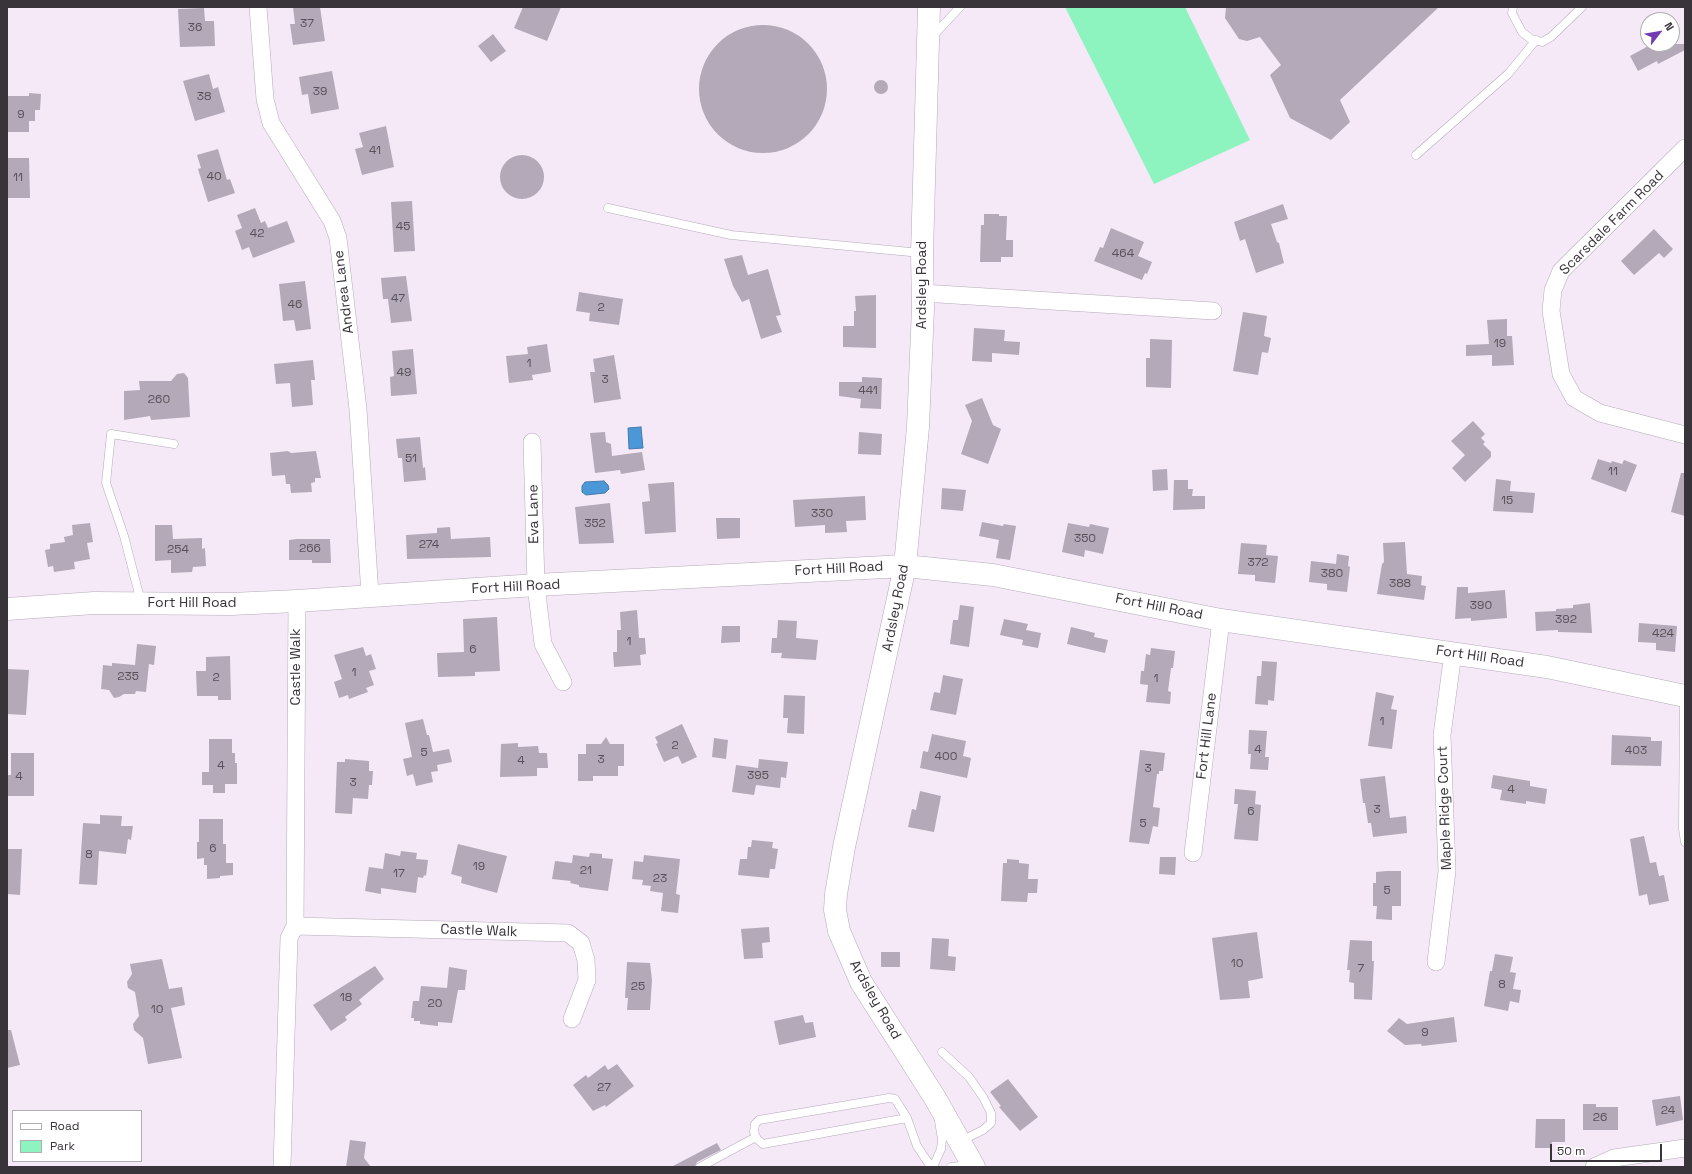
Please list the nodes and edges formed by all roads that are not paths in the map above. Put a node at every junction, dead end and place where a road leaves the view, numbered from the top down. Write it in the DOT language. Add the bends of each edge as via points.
graph roads {
  1 [pos="258,7"];
  2 [pos="928,7"];
  3 [pos="960,7"];
  4 [pos="1513,7"];
  5 [pos="1582,7"];
  6 [pos="928,40"];
  7 [pos="1536,40"];
  8 [pos="1685,148"];
  9 [pos="1416,155"];
  10 [pos="608,208"];
  11 [pos="922,253"];
  12 [pos="922,293"];
  13 [pos="1213,311"];
  14 [pos="1685,435"];
  15 [pos="532,442"];
  16 [pos="174,444"];
  17 [pos="905,566"];
  18 [pos="536,585"];
  19 [pos="370,595"];
  20 [pos="297,601"];
  21 [pos="141,603"];
  22 [pos="7,609"];
  23 [pos="1221,620"];
  24 [pos="1453,653"];
  25 [pos="563,682"];
  26 [pos="1684,696"];
  27 [pos="1685,842"];
  28 [pos="1193,853"];
  29 [pos="295,926"];
  30 [pos="1436,962"];
  31 [pos="572,1019"];
  32 [pos="942,1052"];
  33 [pos="935,1098"];
  34 [pos="907,1118"];
  35 [pos="756,1137"];
  36 [pos="961,1141"];
  37 [pos="1685,1148"];
  38 [pos="974,1166"];
  39 [pos="282,1167"];
  40 [pos="700,1167"];
  41 [pos="932,1167"];
  42 [pos="951,1167"];
  43 [pos="1594,1167"];
  1 -- 19 [label="street, Andrea Lane" via="265,99 271,124 332,221 338,238 358,409"];
  2 -- 6 [label="street, Ardsley Road"];
  3 -- 6 [label="lane"];
  4 -- 7 [label="lane" via="1512,13 1522,32"];
  5 -- 7 [label="lane" via="1550,37 1542,42"];
  6 -- 11 [label="street, Ardsley Road"];
  7 -- 9 [label="lane" via="1508,74"];
  8 -- 14 [label="street, Scarsdale Farm Road" via="1561,272 1553,290 1550,311 1561,374 1574,398 1600,413"];
  10 -- 11 [label="lane" via="731,235"];
  11 -- 12 [label="street, Ardsley Road"];
  12 -- 13 [label="street"];
  12 -- 17 [label="street, Ardsley Road" via="918,427"];
  15 -- 18 [label="street, Eva Lane"];
  16 -- 21 [label="lane" via="111,434 106,483 124,536"];
  17 -- 18 [label="street, Fort Hill Road"];
  17 -- 23 [label="street, Fort Hill Road" via="993,575"];
  17 -- 33 [label="street, Ardsley Road" via="844,847 835,910 839,931 861,982"];
  18 -- 19 [label="street, Fort Hill Road"];
  18 -- 25 [label="street, Eva Lane" via="543,644"];
  19 -- 20 [label="street, Fort Hill Road"];
  20 -- 21 [label="street, Fort Hill Road" via="231,604"];
  20 -- 29 [label="street, Castle Walk"];
  21 -- 22 [label="street, Fort Hill Road" via="94,603"];
  23 -- 24 [label="street, Fort Hill Road"];
  23 -- 28 [label="street, Fort Hill Lane"];
  24 -- 26 [label="street, Fort Hill Road" via="1547,666"];
  24 -- 30 [label="street, Maple Ridge Court" via="1442,735 1447,871"];
  26 -- 27 [label="lane"];
  29 -- 31 [label="street, Castle Walk" via="568,933 581,943 586,960 587,980"];
  29 -- 39 [label="street, Castle Walk" via="289,938"];
  32 -- 36 [label="lane" via="969,1076 991,1113 991,1123"];
  33 -- 36 [label="street, Ardsley Road"];
  33 -- 41 [label="lane" via="942,1139 941,1149"];
  34 -- 35 [label="lane" via="763,1144"];
  34 -- 35 [label="lane" via="895,1099 889,1098 759,1120 755,1124"];
  34 -- 41 [label="lane" via="917,1146"];
  35 -- 40 [label="lane"];
  36 -- 38 [label="street, Ardsley Road"];
  37 -- 43 [label="street" via="1614,1158"];
  38 -- 42 [label="lane"];
}
